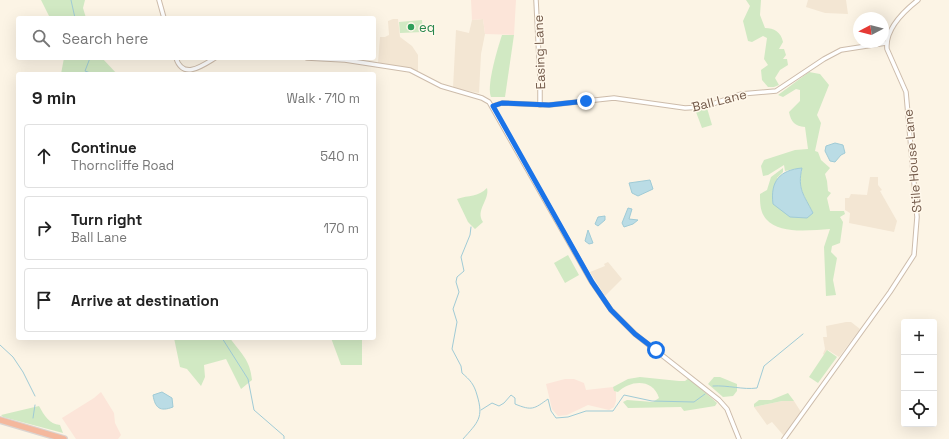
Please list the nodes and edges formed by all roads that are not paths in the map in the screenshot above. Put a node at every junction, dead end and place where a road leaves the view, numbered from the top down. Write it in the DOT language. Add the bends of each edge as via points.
graph roads {
  1 [pos="159,0"];
  2 [pos="536,0"];
  3 [pos="918,0"];
  4 [pos="163,16"];
  5 [pos="889,37"];
  6 [pos="855,48"];
  7 [pos="887,48"];
  8 [pos="177,60"];
  9 [pos="211,60"];
  10 [pos="345,60"];
  11 [pos="540,105"];
  12 [pos="493,106"];
  13 [pos="0,420"];
  14 [pos="64,439"];
  15 [pos="739,439"];
  16 [pos="784,439"];
  1 -- 4 [label="street"];
  2 -- 11 [label="street, Easing Lane"];
  3 -- 5 [label="street" via="897,20"];
  6 -- 11 [label="street, Ball Lane" via="842,50 824,59 776,91 741,94 704,107 685,108 614,98"];
  7 -- 16 [label="street, Stile House Lane" via="906,92 917,217 914,255 877,311"];
  8 -- 9 [label="street" via="180,67 186,70 197,68"];
  10 -- 12 [label="street" via="410,70 441,86 482,98"];
  11 -- 12 [label="street, Ball Lane" via="502,103"];
  12 -- 15 [label="street" via="588,277 611,310 635,334 719,400 727,409"];
  13 -- 14 [label="highway"];
}
